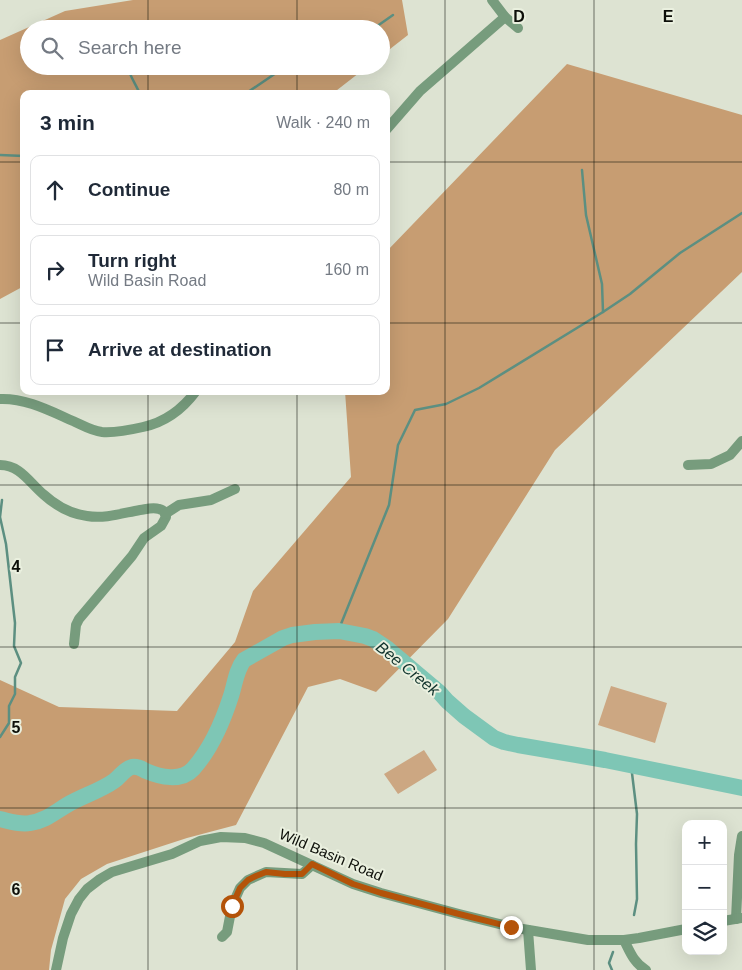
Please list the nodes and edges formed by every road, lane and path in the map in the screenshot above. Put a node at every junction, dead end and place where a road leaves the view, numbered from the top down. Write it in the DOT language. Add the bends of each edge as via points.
graph roads {
  1 [pos="492,0"];
  2 [pos="505,16"];
  3 [pos="518,28"];
  4 [pos="390,125"];
  5 [pos="192,395"];
  6 [pos="0,399"];
  7 [pos="742,441"];
  8 [pos="0,465"];
  9 [pos="688,465"];
  10 [pos="235,489"];
  11 [pos="166,514"];
  12 [pos="74,644"];
  13 [pos="742,836"];
  14 [pos="312,864"];
  15 [pos="739,919"];
  16 [pos="528,930"];
  17 [pos="682,930"];
  18 [pos="222,938"];
  19 [pos="624,940"];
  20 [pos="56,970"];
  21 [pos="531,970"];
  22 [pos="646,970"];
  1 -- 2 [label="street"];
  2 -- 3 [label="street"];
  2 -- 4 [label="street" via="420,91"];
  5 -- 6 [label="street" via="176,413 154,425 115,432 100,432 39,406"];
  7 -- 9 [label="street" via="730,456 711,464"];
  8 -- 11 [label="street" via="16,468 43,495 68,511 106,516 152,508 161,509"];
  10 -- 11 [label="street" via="211,500 179,505"];
  11 -- 12 [label="street" via="161,526 144,538 79,619"];
  13 -- 15 [label="street"];
  14 -- 16 [label="street, Wild Basin Road" via="353,884 381,893"];
  14 -- 18 [label="street" via="302,874 266,872 248,880 240,888 232,906 227,932"];
  14 -- 20 [label="street, Wild Basin Road" via="264,843 221,837 112,872 87,889 79,899 63,938"];
  16 -- 19 [label="street, Wild Basin Road" via="588,940"];
  16 -- 21 [label="street"];
  17 -- 19 [label="street, Wild Basin Road"];
  19 -- 22 [label="street" via="634,960"];
}
